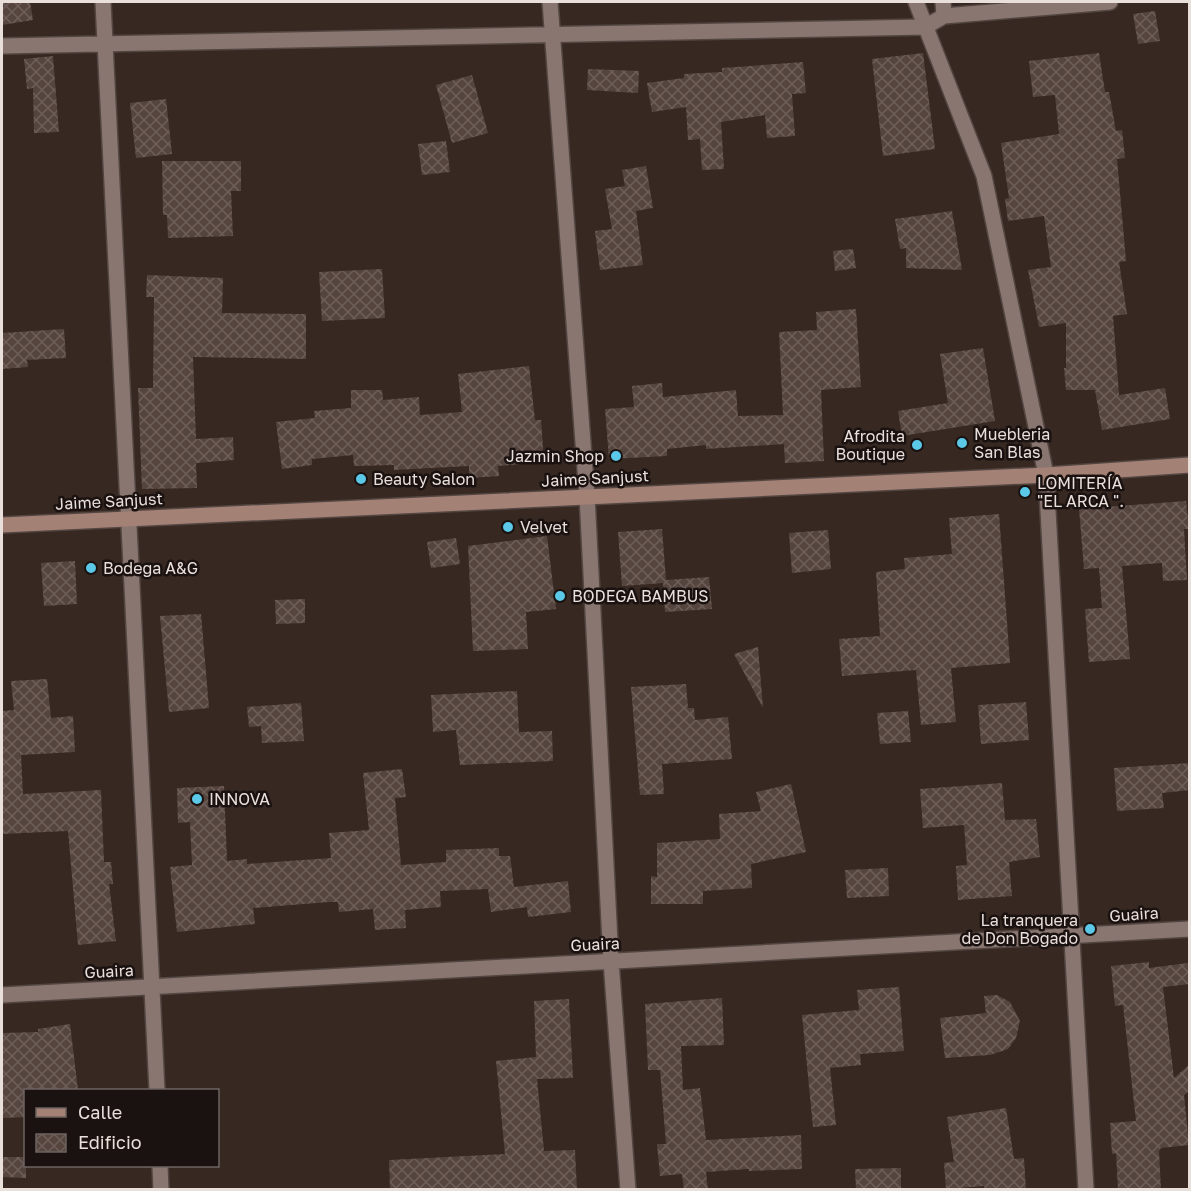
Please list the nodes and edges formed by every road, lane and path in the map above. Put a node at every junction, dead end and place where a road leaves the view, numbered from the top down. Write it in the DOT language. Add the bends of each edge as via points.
graph roads {
  1 [pos="103,2"];
  2 [pos="550,2"];
  3 [pos="916,2"];
  4 [pos="1110,2"];
  5 [pos="944,9"];
  6 [pos="925,27"];
  7 [pos="552,37"];
  8 [pos="106,42"];
  9 [pos="2,46"];
  10 [pos="1190,465"];
  11 [pos="1046,475"];
  12 [pos="587,496"];
  13 [pos="130,518"];
  14 [pos="2,525"];
  15 [pos="1190,929"];
  16 [pos="1071,936"];
  17 [pos="611,961"];
  18 [pos="152,986"];
  19 [pos="2,994"];
  20 [pos="157,1089"];
  21 [pos="160,1167"];
  22 [pos="161,1190"];
  23 [pos="628,1190"];
  24 [pos="1086,1190"];
  1 -- 8 [label="street"];
  2 -- 7 [label="street"];
  3 -- 6 [label="street"];
  4 -- 5 [label="street"];
  5 -- 6 [label="street"];
  6 -- 7 [label="street"];
  6 -- 11 [label="street" via="984,176"];
  7 -- 8 [label="street"];
  7 -- 12 [label="street"];
  8 -- 9 [label="street"];
  8 -- 13 [label="street"];
  10 -- 11 [label="main road, Jaime Sanjust"];
  11 -- 12 [label="main road, Jaime Sanjust"];
  11 -- 16 [label="street"];
  12 -- 13 [label="main road, Jaime Sanjust"];
  12 -- 17 [label="street"];
  13 -- 14 [label="main road, Jaime Sanjust"];
  13 -- 18 [label="street"];
  15 -- 16 [label="street, Guaira"];
  16 -- 17 [label="street, Guaira"];
  16 -- 24 [label="street"];
  17 -- 18 [label="street, Guaira"];
  17 -- 23 [label="street"];
  18 -- 19 [label="street, Guaira"];
  18 -- 20 [label="street"];
  21 -- 22 [label="street"];
}
